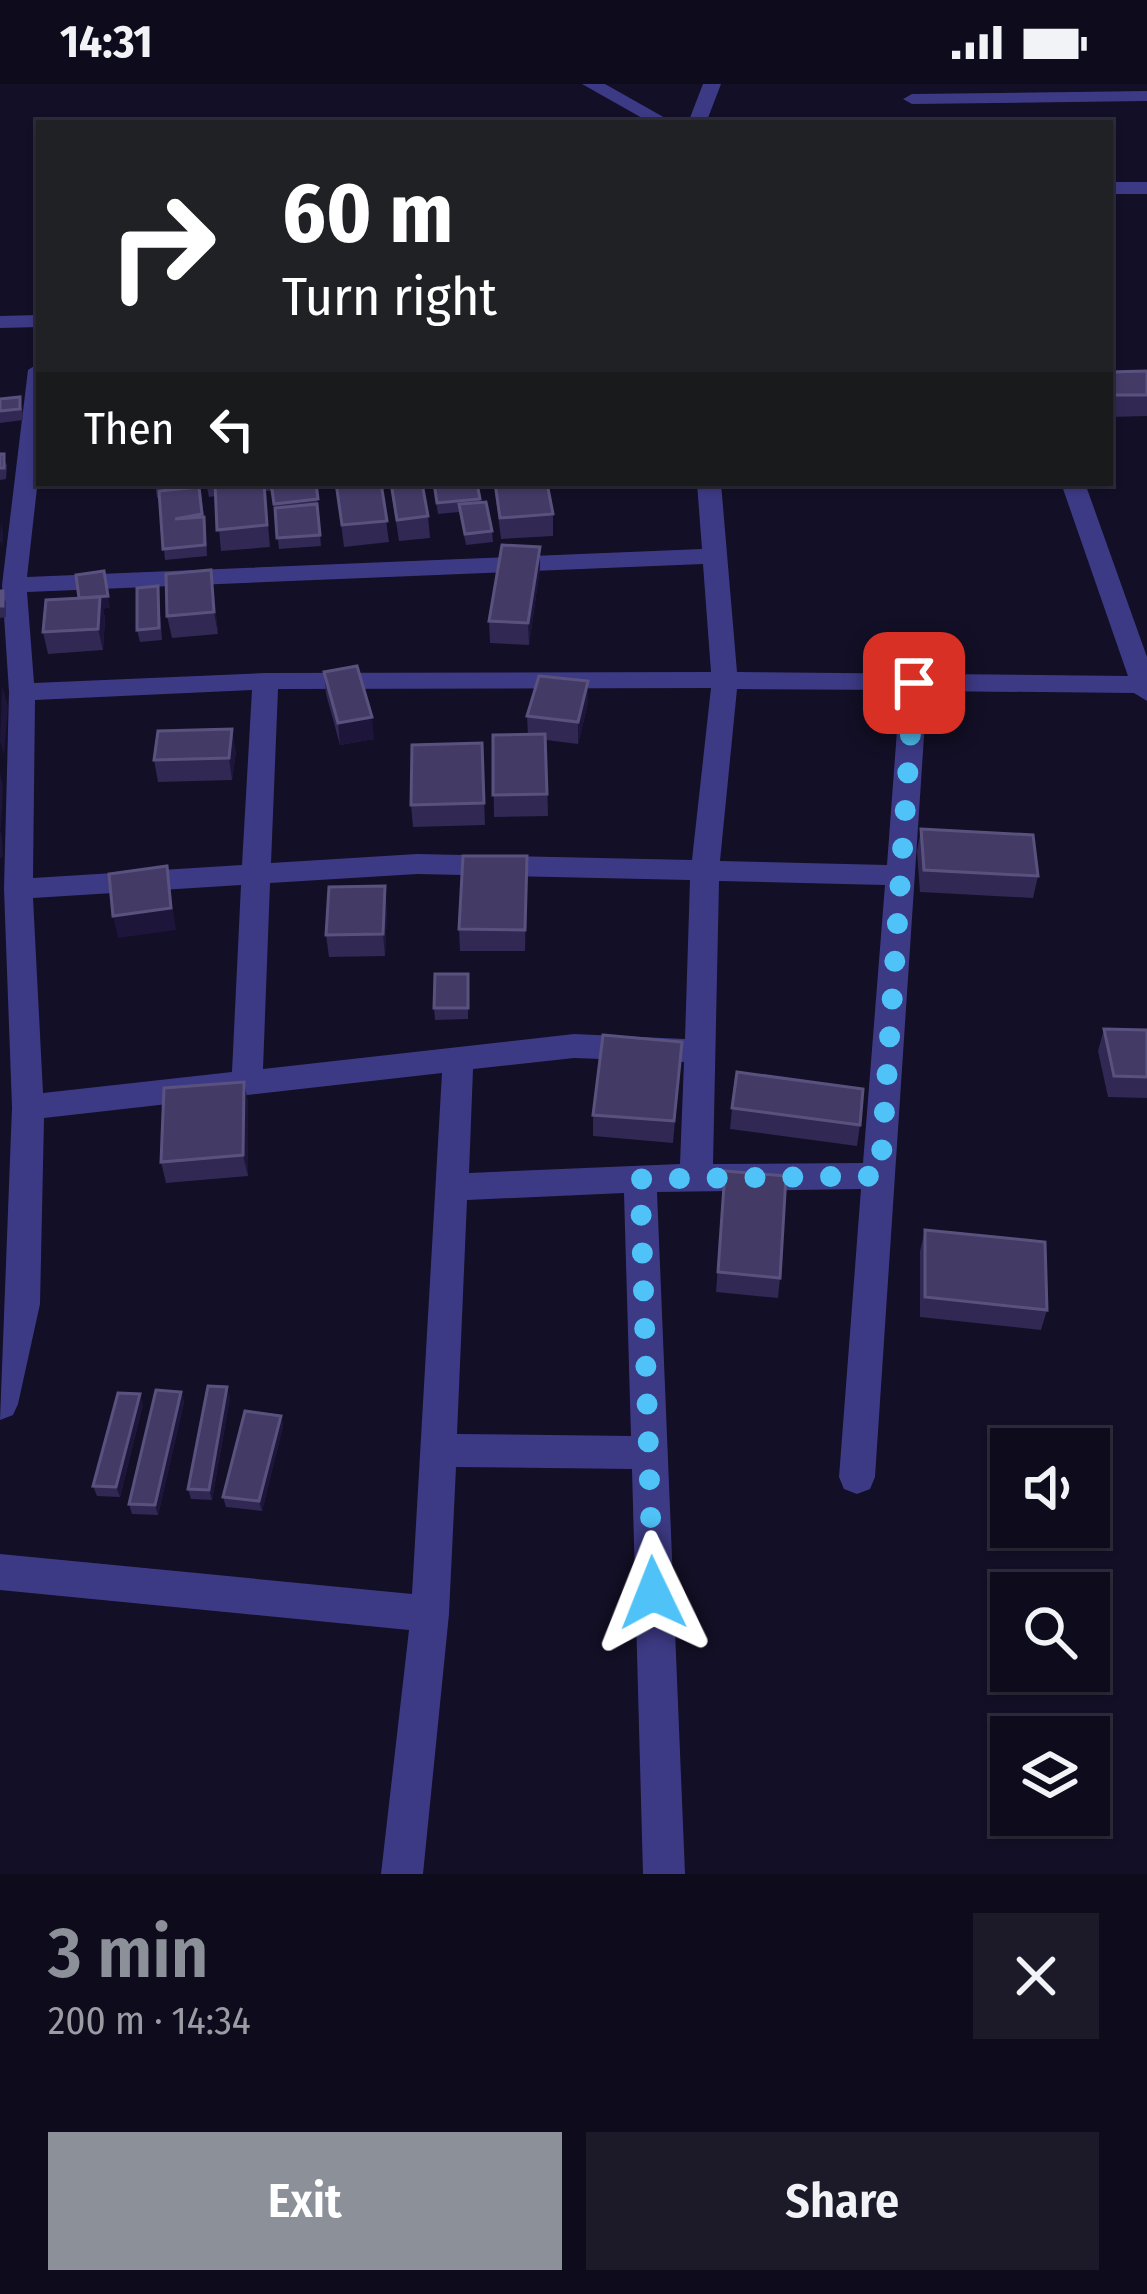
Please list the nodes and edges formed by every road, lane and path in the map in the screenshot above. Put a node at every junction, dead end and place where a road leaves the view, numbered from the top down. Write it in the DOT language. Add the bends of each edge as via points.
graph roads {
  1 [pos="591,84"];
  2 [pos="712,84"];
  3 [pos="1147,96"];
  4 [pos="912,99"];
  5 [pos="659,120"];
  6 [pos="698,120"];
  7 [pos="1113,188"];
  8 [pos="1147,188"];
  9 [pos="36,321"];
  10 [pos="0,322"];
  11 [pos="36,396"];
  12 [pos="710,486"];
  13 [pos="1074,486"];
  14 [pos="713,556"];
  15 [pos="14,585"];
  16 [pos="725,680"];
  17 [pos="265,681"];
  18 [pos="914,683"];
  19 [pos="1146,688"];
  20 [pos="22,692"];
  21 [pos="705,869"];
  22 [pos="260,874"];
  23 [pos="897,875"];
  24 [pos="18,889"];
  25 [pos="700,1051"];
  26 [pos="458,1058"];
  27 [pos="247,1080"];
  28 [pos="28,1107"];
  29 [pos="880,1176"];
  30 [pos="696,1177"];
  31 [pos="640,1179"];
  32 [pos="452,1187"];
  33 [pos="0,1404"];
  34 [pos="439,1450"];
  35 [pos="649,1453"];
  36 [pos="857,1477"];
  37 [pos="0,1572"];
  38 [pos="430,1613"];
  39 [pos="402,1874"];
  40 [pos="664,1874"];
  1 -- 5 [label="street"];
  2 -- 6 [label="street"];
  3 -- 4 [label="street"];
  7 -- 8 [label="street"];
  9 -- 10 [label="street"];
  11 -- 15 [label="street"];
  12 -- 14 [label="street"];
  13 -- 19 [label="street"];
  14 -- 15 [label="street"];
  14 -- 16 [label="street"];
  15 -- 20 [label="street"];
  16 -- 17 [label="street"];
  16 -- 18 [label="street"];
  16 -- 21 [label="street"];
  17 -- 20 [label="street"];
  17 -- 22 [label="street"];
  18 -- 19 [label="street"];
  18 -- 23 [label="street"];
  20 -- 24 [label="street"];
  21 -- 22 [label="street" via="417,864"];
  21 -- 23 [label="street"];
  21 -- 25 [label="street"];
  22 -- 24 [label="street"];
  22 -- 27 [label="street"];
  23 -- 29 [label="street"];
  24 -- 28 [label="street"];
  25 -- 26 [label="street" via="574,1046"];
  25 -- 30 [label="street"];
  26 -- 27 [label="street"];
  26 -- 32 [label="street"];
  27 -- 28 [label="street"];
  28 -- 33 [label="street" via="23,1304"];
  29 -- 30 [label="street"];
  29 -- 36 [label="street"];
  30 -- 31 [label="street"];
  31 -- 32 [label="street"];
  31 -- 35 [label="street"];
  32 -- 34 [label="street"];
  34 -- 35 [label="street"];
  34 -- 38 [label="street"];
  35 -- 40 [label="street"];
  37 -- 38 [label="street"];
  38 -- 39 [label="street"];
}
